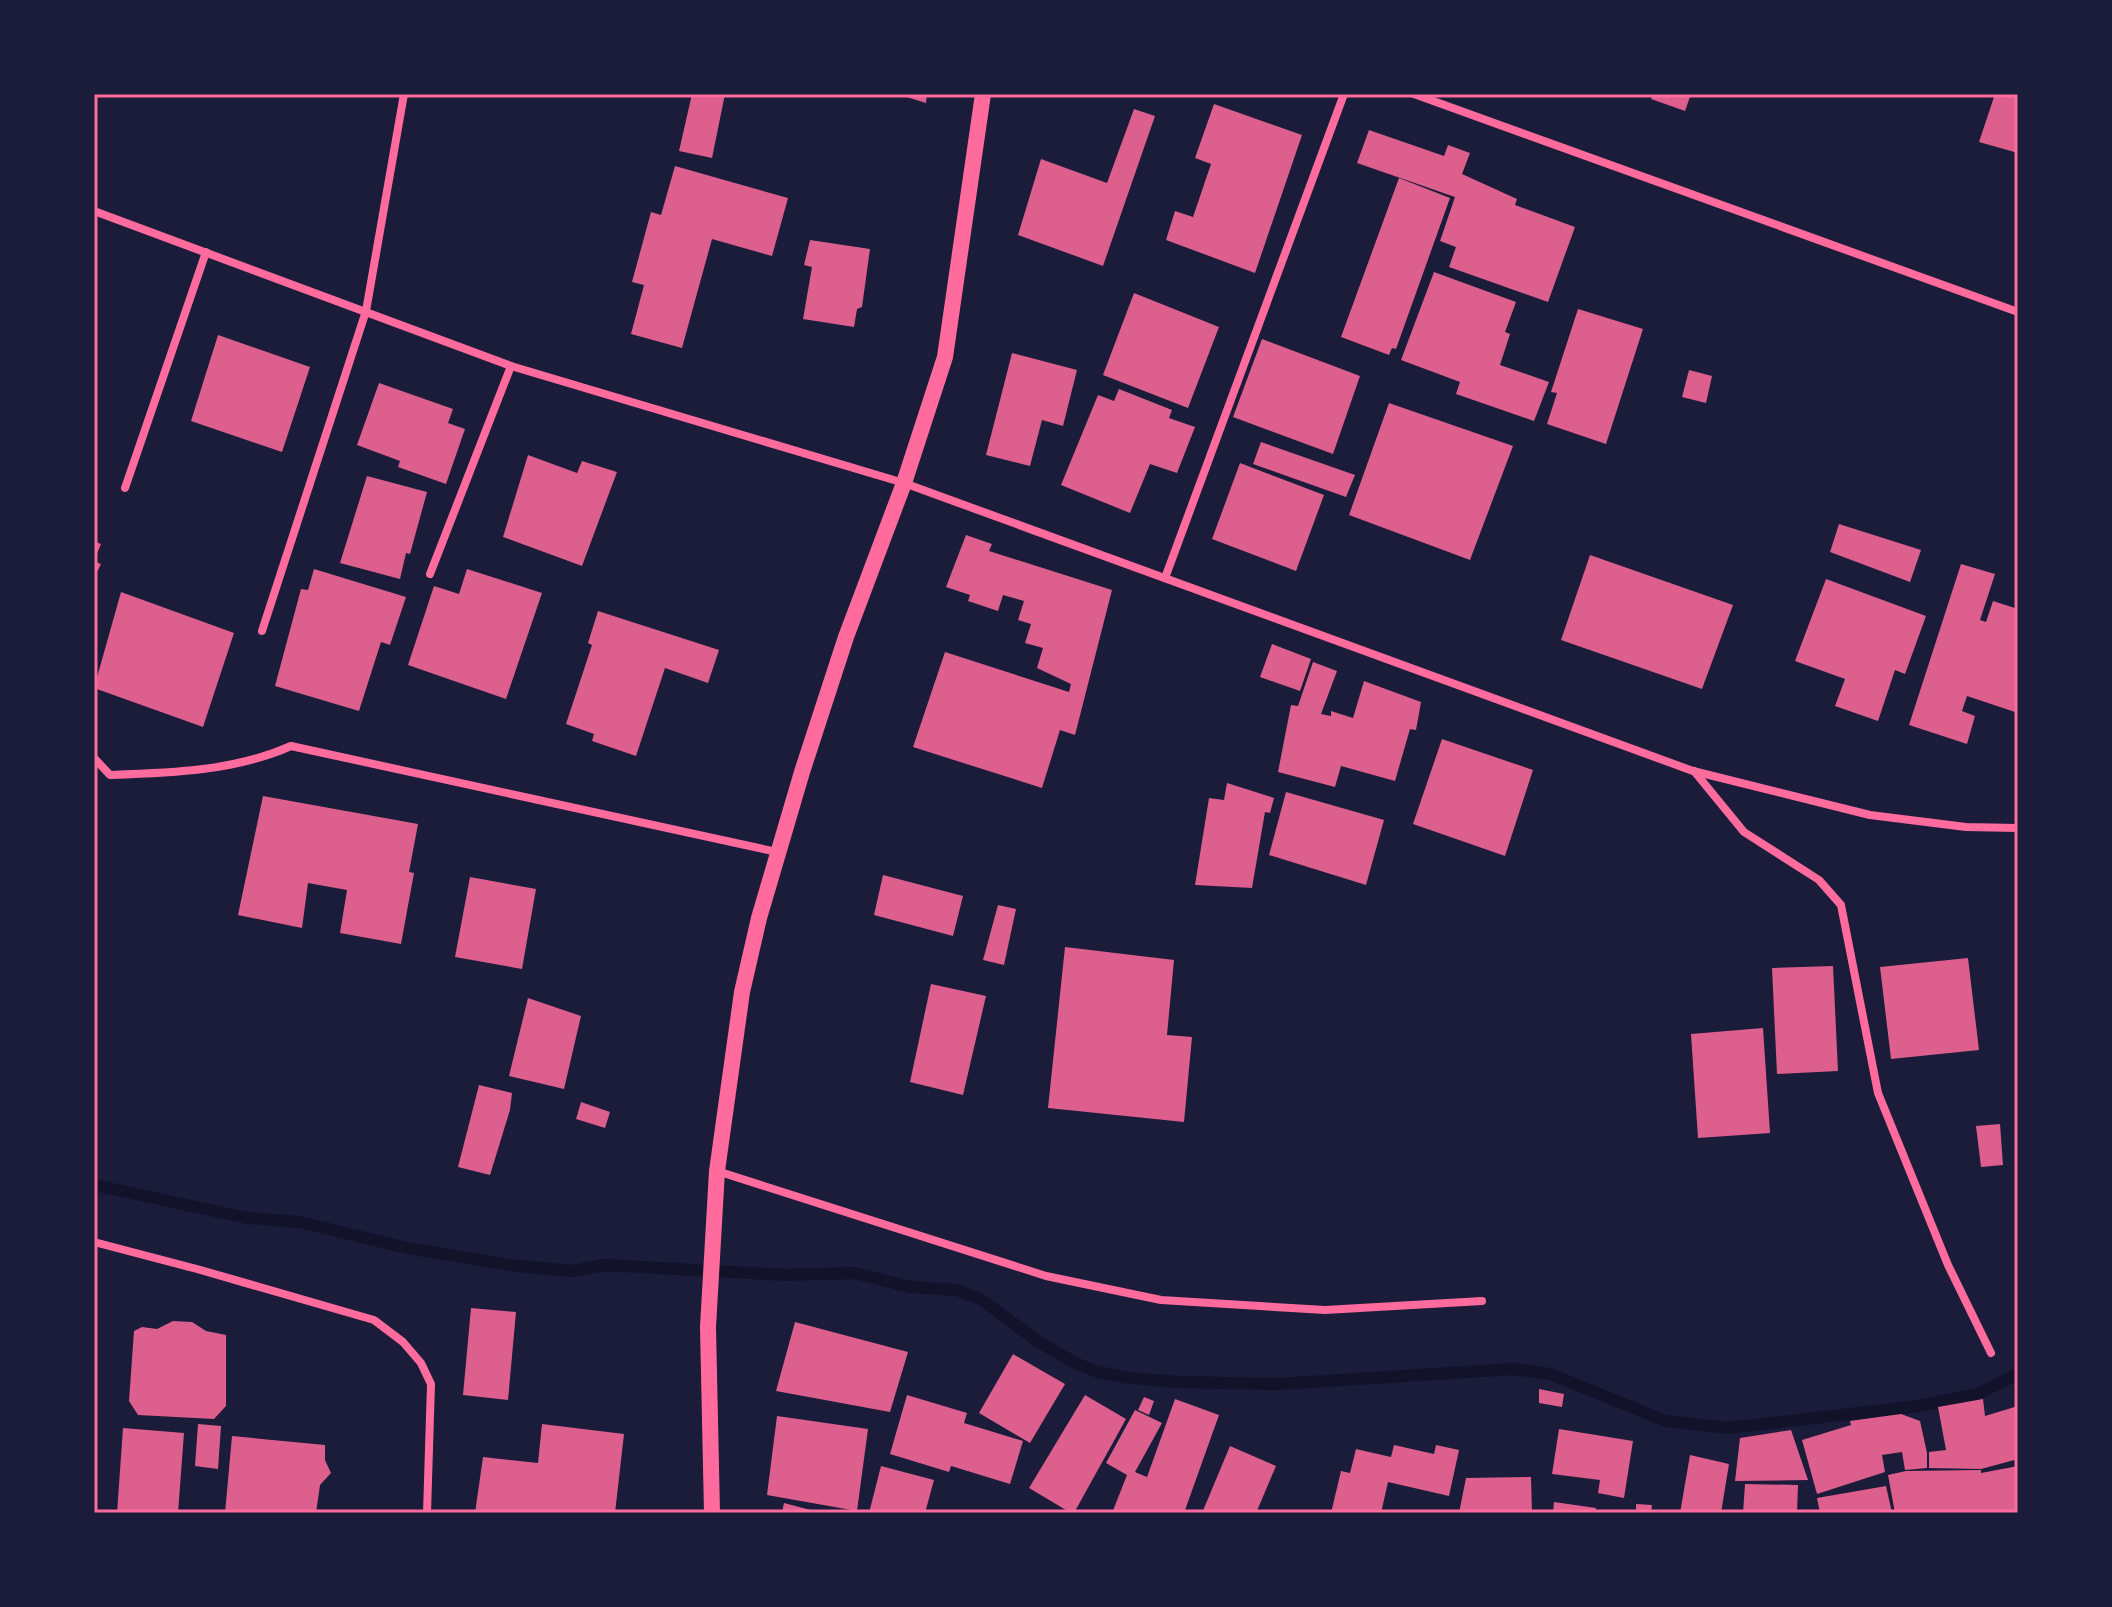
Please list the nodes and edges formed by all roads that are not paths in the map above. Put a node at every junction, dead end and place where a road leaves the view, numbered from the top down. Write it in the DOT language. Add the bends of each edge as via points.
graph roads {
  1 [pos="404,94"];
  2 [pos="983,94"];
  3 [pos="1344,94"];
  4 [pos="1414,94"];
  5 [pos="94,211"];
  6 [pos="206,252"];
  7 [pos="366,311"];
  8 [pos="2018,312"];
  9 [pos="511,366"];
  10 [pos="904,483"];
  11 [pos="125,488"];
  12 [pos="430,574"];
  13 [pos="1165,578"];
  14 [pos="262,631"];
  15 [pos="94,758"];
  16 [pos="1693,771"];
  17 [pos="2018,828"];
  18 [pos="777,852"];
  19 [pos="717,1171"];
  20 [pos="94,1242"];
  21 [pos="1482,1301"];
  22 [pos="1991,1353"];
  23 [pos="427,1513"];
  24 [pos="712,1513"];
  1 -- 7 [label="street"];
  2 -- 10 [label="main road" via="945,357"];
  3 -- 13 [label="street"];
  4 -- 8 [label="street"];
  5 -- 6 [label="street"];
  6 -- 7 [label="street"];
  6 -- 11 [label="street"];
  7 -- 9 [label="street"];
  7 -- 14 [label="street"];
  9 -- 10 [label="street"];
  9 -- 12 [label="street"];
  10 -- 13 [label="street"];
  10 -- 18 [label="main road" via="846,637"];
  13 -- 16 [label="street"];
  15 -- 18 [label="street" via="110,775 179,772 266,758 291,746"];
  16 -- 17 [label="street" via="1870,815"];
  16 -- 22 [label="street" via="1744,832 1819,880 1841,905 1878,1093 1948,1265"];
  18 -- 19 [label="main road" via="742,992"];
  19 -- 21 [label="street" via="1046,1276 1161,1300 1325,1310"];
  19 -- 24 [label="main road" via="708,1327"];
  20 -- 23 [label="street" via="374,1320 403,1342 431,1384"];
}
